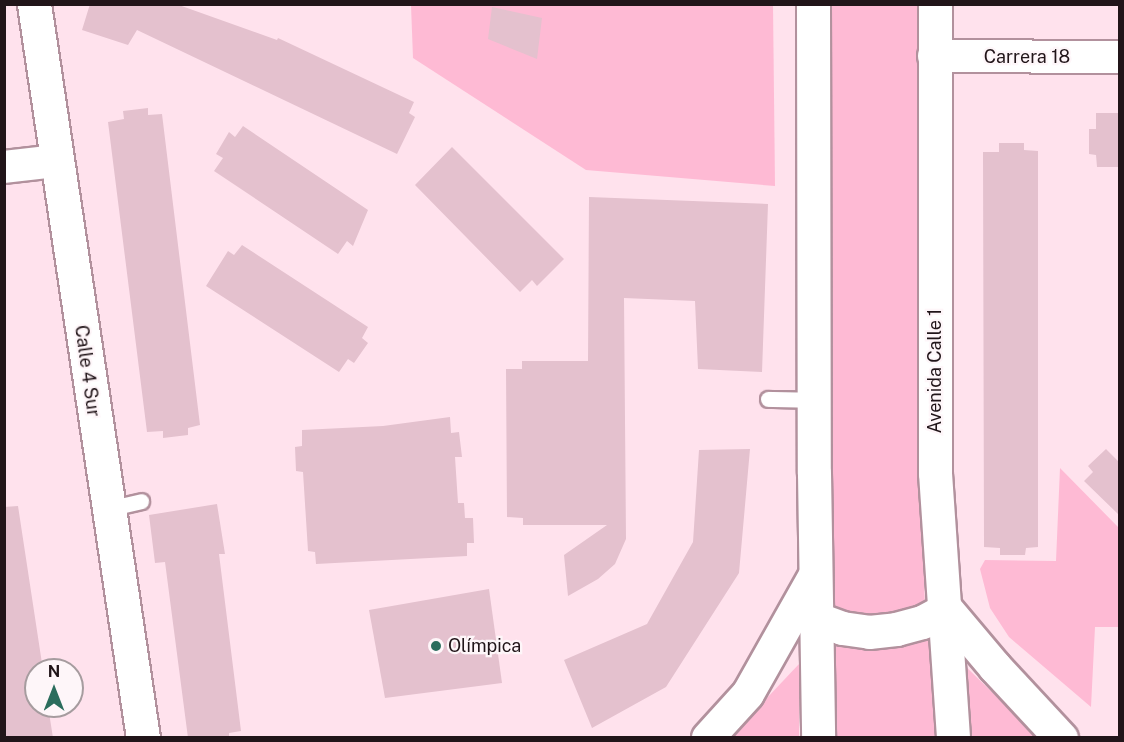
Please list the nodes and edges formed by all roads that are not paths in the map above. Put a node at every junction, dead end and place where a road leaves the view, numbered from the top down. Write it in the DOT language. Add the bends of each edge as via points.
graph roads {
  1 [pos="34,4"];
  2 [pos="813,4"];
  3 [pos="935,4"];
  4 [pos="934,56"];
  5 [pos="1119,57"];
  6 [pos="57,161"];
  7 [pos="4,167"];
  8 [pos="768,399"];
  9 [pos="813,400"];
  10 [pos="141,501"];
  11 [pos="107,509"];
  12 [pos="814,577"];
  13 [pos="946,609"];
  14 [pos="815,618"];
  15 [pos="143,738"];
  16 [pos="708,738"];
  17 [pos="818,738"];
  18 [pos="953,738"];
  19 [pos="1061,738"];
  1 -- 6 [label="main road, Calle 4 Sur"];
  2 -- 9 [label="main road"];
  3 -- 4 [label="main road, Avenida Calle 1"];
  4 -- 5 [label="street, Carrera 18"];
  4 -- 13 [label="main road, Avenida Calle 1" via="935,474"];
  6 -- 7 [label="street"];
  6 -- 11 [label="main road, Calle 4 Sur"];
  8 -- 9 [label="lane"];
  9 -- 12 [label="main road"];
  10 -- 11 [label="lane"];
  11 -- 15 [label="main road, Calle 4 Sur"];
  12 -- 14 [label="main road"];
  12 -- 16 [label="street" via="748,694"];
  13 -- 14 [label="main road" via="922,622 869,632"];
  13 -- 18 [label="main road, Avenida Calle 1"];
  13 -- 19 [label="main road"];
  14 -- 17 [label="main road"];
}
